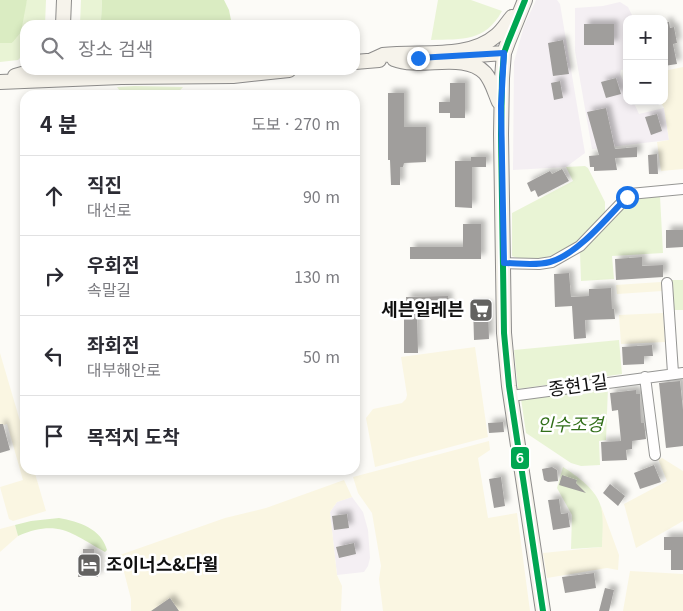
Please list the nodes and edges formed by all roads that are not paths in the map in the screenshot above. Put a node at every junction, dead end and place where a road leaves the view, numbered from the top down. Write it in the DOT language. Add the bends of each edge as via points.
graph roads {
  1 [pos="64,0"];
  2 [pos="523,4"];
  3 [pos="63,20"];
  4 [pos="504,53"];
  5 [pos="394,59"];
  6 [pos="372,60"];
  7 [pos="360,61"];
  8 [pos="20,75"];
  9 [pos="53,75"];
  10 [pos="102,75"];
  11 [pos="188,75"];
  12 [pos="242,75"];
  13 [pos="198,77"];
  14 [pos="0,81"];
  15 [pos="501,106"];
  16 [pos="683,189"];
  17 [pos="504,263"];
  18 [pos="667,283"];
  19 [pos="678,373"];
  20 [pos="645,377"];
  21 [pos="511,396"];
  22 [pos="655,455"];
  23 [pos="543,611"];
  1 -- 3 [label="street"];
  2 -- 4 [label="street"];
  2 -- 6 [label="street" via="499,34 480,45 462,50 383,54"];
  4 -- 5 [label="street"];
  4 -- 15 [label="street"];
  5 -- 6 [label="street"];
  5 -- 15 [label="street" via="409,63 472,65 488,78"];
  6 -- 7 [label="street"];
  8 -- 14 [label="street"];
  9 -- 14 [label="street"];
  10 -- 13 [label="street"];
  11 -- 13 [label="street"];
  12 -- 13 [label="street"];
  15 -- 17 [label="street"];
  16 -- 17 [label="street" via="630,194 580,246 552,262"];
  17 -- 21 [label="street" via="505,347"];
  18 -- 19 [label="street, 종현1길"];
  19 -- 20 [label="street, 종현1길"];
  20 -- 21 [label="street, 종현1길"];
  20 -- 22 [label="street"];
  21 -- 23 [label="street"];
}
